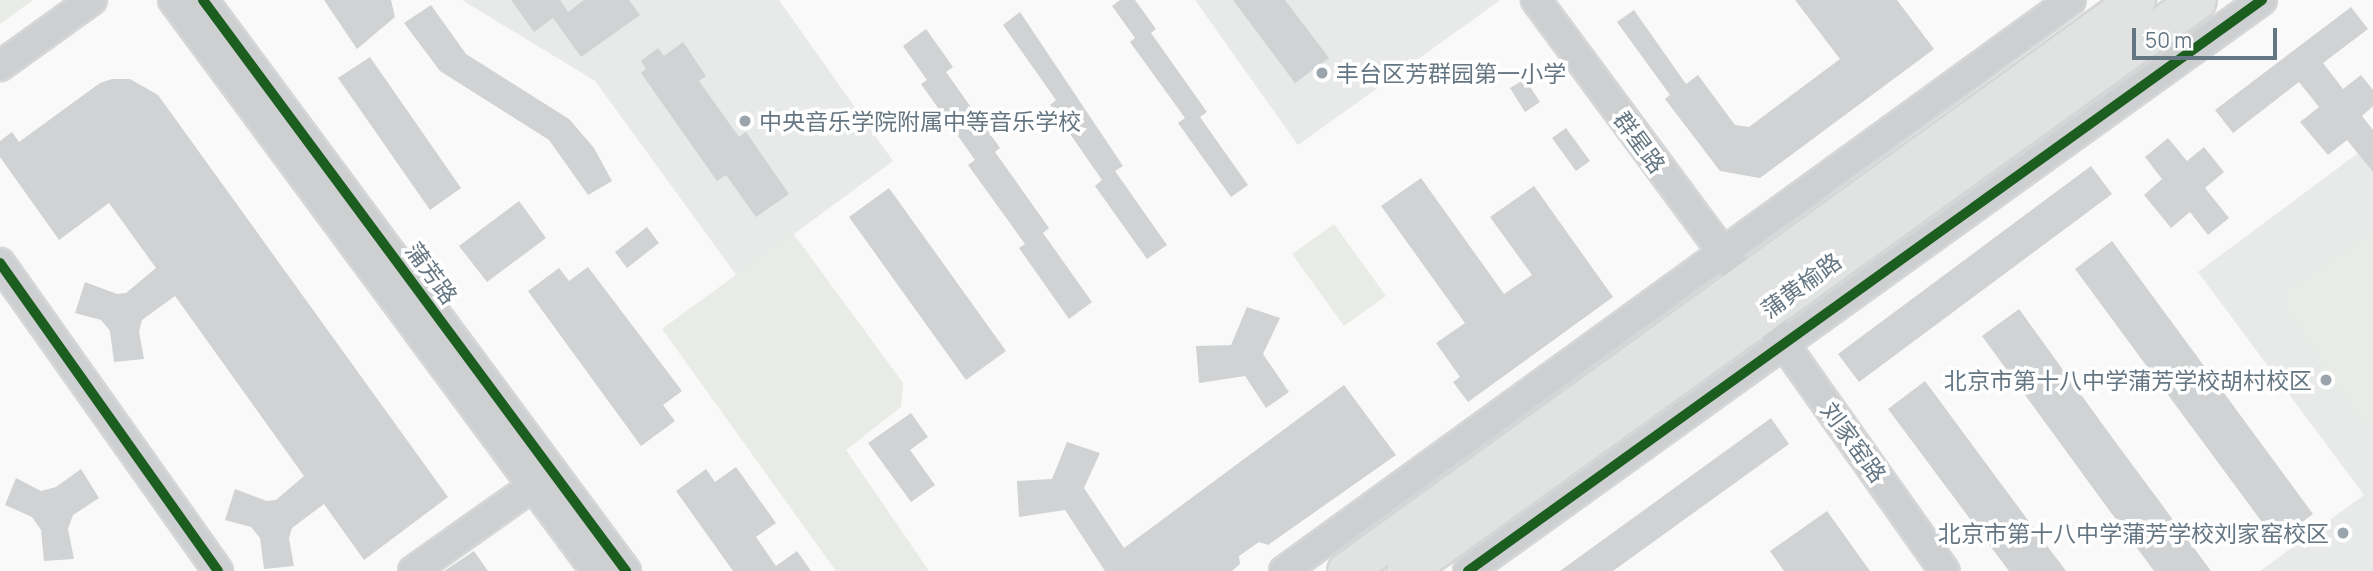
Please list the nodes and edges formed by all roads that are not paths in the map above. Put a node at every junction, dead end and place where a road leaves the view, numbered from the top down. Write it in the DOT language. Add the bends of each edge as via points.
graph roads {
  1 [pos="92,0"];
  2 [pos="173,0"];
  3 [pos="204,0"];
  4 [pos="1536,0"];
  5 [pos="2071,0"];
  6 [pos="2136,0"];
  7 [pos="2197,0"];
  8 [pos="2262,0"];
  9 [pos="0,66"];
  10 [pos="1723,253"];
  11 [pos="0,264"];
  12 [pos="1754,298"];
  13 [pos="1784,345"];
  14 [pos="533,486"];
  15 [pos="218,571"];
  16 [pos="413,571"];
  17 [pos="596,571"];
  18 [pos="626,571"];
  19 [pos="1284,571"];
  20 [pos="1346,571"];
  21 [pos="1405,571"];
  22 [pos="1468,571"];
  23 [pos="1945,571"];
  1 -- 9 [label="street"];
  2 -- 14 [label="street, 蒲芳路"];
  3 -- 18 [label="street, 蒲芳路"];
  4 -- 10 [label="street, 群星路"];
  5 -- 10 [label="street"];
  6 -- 12 [label="main road, 蒲黄榆路"];
  7 -- 12 [label="main road, 蒲黄榆路"];
  8 -- 13 [label="street"];
  10 -- 12 [label="street, 群星路"];
  10 -- 19 [label="street"];
  11 -- 15 [label="street"];
  12 -- 13 [label="street, 刘家窑路"];
  12 -- 20 [label="main road, 蒲黄榆路"];
  12 -- 21 [label="main road, 蒲黄榆路"];
  13 -- 22 [label="street"];
  13 -- 23 [label="street, 刘家窑路"];
  14 -- 16 [label="street"];
  14 -- 17 [label="street, 蒲芳路"];
}
